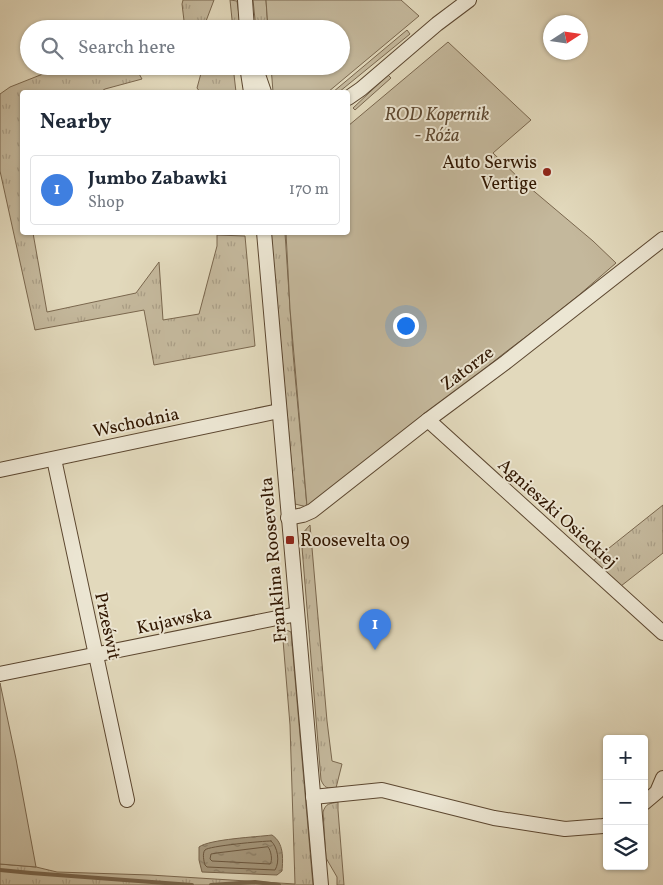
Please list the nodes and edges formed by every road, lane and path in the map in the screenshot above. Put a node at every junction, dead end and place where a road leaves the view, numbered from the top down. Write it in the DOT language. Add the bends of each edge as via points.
graph roads {
  1 [pos="244,0"];
  2 [pos="469,0"];
  3 [pos="245,20"];
  4 [pos="248,75"];
  5 [pos="258,75"];
  6 [pos="361,89"];
  7 [pos="251,90"];
  8 [pos="263,90"];
  9 [pos="350,97"];
  10 [pos="350,103"];
  11 [pos="264,235"];
  12 [pos="663,239"];
  13 [pos="279,411"];
  14 [pos="428,420"];
  15 [pos="54,459"];
  16 [pos="0,470"];
  17 [pos="288,518"];
  18 [pos="297,614"];
  19 [pos="663,633"];
  20 [pos="95,655"];
  21 [pos="0,674"];
  22 [pos="663,778"];
  23 [pos="313,797"];
  24 [pos="127,800"];
  25 [pos="648,800"];
  26 [pos="603,826"];
  27 [pos="321,885"];
  1 -- 3 [label="street"];
  2 -- 6 [label="street"];
  4 -- 7 [label="street"];
  5 -- 8 [label="street"];
  6 -- 9 [label="street"];
  6 -- 10 [label="street"];
  11 -- 13 [label="street, Franklina Roosevelta"];
  12 -- 14 [label="street, Zatorze"];
  13 -- 15 [label="street, Wschodnia"];
  13 -- 17 [label="street, Franklina Roosevelta"];
  14 -- 17 [label="street, Zatorze" via="312,511"];
  14 -- 19 [label="street, Agnieszki Osieckiej"];
  15 -- 16 [label="street, Wschodnia"];
  15 -- 20 [label="street, Prześwit"];
  17 -- 18 [label="street, Franklina Roosevelta"];
  18 -- 20 [label="street, Kujawska"];
  18 -- 23 [label="street, Franklina Roosevelta"];
  20 -- 21 [label="street, Kujawska"];
  20 -- 24 [label="street, Prześwit"];
  22 -- 25 [label="street" via="657,792"];
  23 -- 26 [label="street" via="382,790 494,818 566,829"];
  23 -- 27 [label="street, Franklina Roosevelta"];
}
